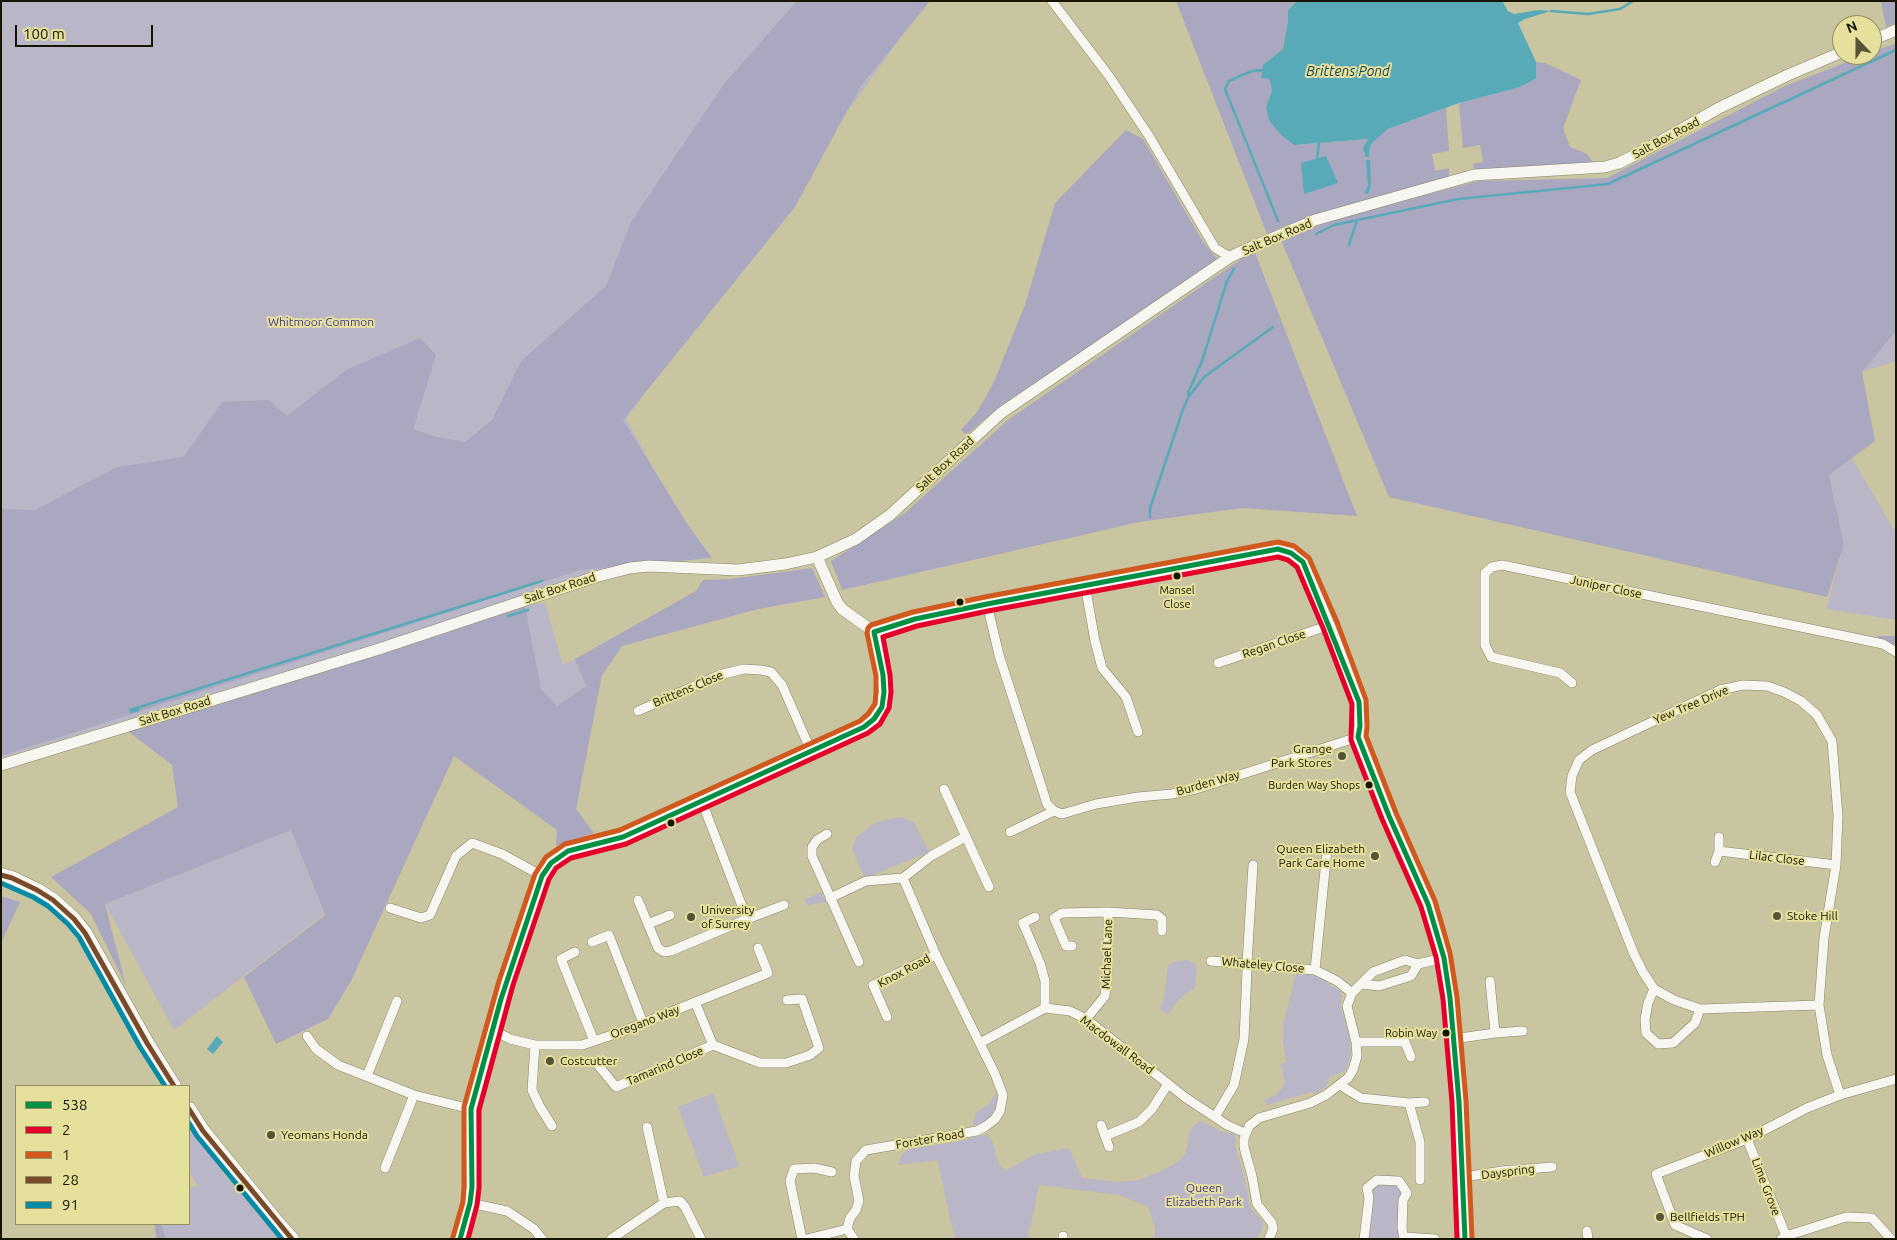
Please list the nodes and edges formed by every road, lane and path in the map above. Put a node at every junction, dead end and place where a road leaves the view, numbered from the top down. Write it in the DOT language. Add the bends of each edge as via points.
graph roads {
  1 [pos="1052,1"];
  2 [pos="1896,30"];
  3 [pos="1882,36"];
  4 [pos="1832,56"];
  5 [pos="1230,258"];
  6 [pos="817,557"];
  7 [pos="1085,586"];
  8 [pos="987,604"];
  9 [pos="1330,625"];
  10 [pos="874,632"];
  11 [pos="1896,652"];
  12 [pos="1218,663"];
  13 [pos="1572,683"];
  14 [pos="638,711"];
  15 [pos="1138,732"];
  16 [pos="1358,737"];
  17 [pos="811,751"];
  18 [pos="1,765"];
  19 [pos="944,789"];
  20 [pos="702,802"];
  21 [pos="1054,811"];
  22 [pos="1010,832"];
  23 [pos="827,834"];
  24 [pos="965,837"];
  25 [pos="1719,837"];
  26 [pos="1327,850"];
  27 [pos="1719,851"];
  28 [pos="1714,862"];
  29 [pos="1253,865"];
  30 [pos="1836,865"];
  31 [pos="1,875"];
  32 [pos="542,876"];
  33 [pos="902,878"];
  34 [pos="989,887"];
  35 [pos="830,898"];
  36 [pos="638,900"];
  37 [pos="784,905"];
  38 [pos="390,908"];
  39 [pos="1108,912"];
  40 [pos="670,915"];
  41 [pos="1035,917"];
  42 [pos="747,919"];
  43 [pos="648,924"];
  44 [pos="1162,931"];
  45 [pos="592,942"];
  46 [pos="1072,946"];
  47 [pos="758,948"];
  48 [pos="575,952"];
  49 [pos="936,955"];
  50 [pos="1444,958"];
  51 [pos="1211,961"];
  52 [pos="859,962"];
  53 [pos="1418,964"];
  54 [pos="1247,967"];
  55 [pos="1315,970"];
  56 [pos="1490,981"];
  57 [pos="1362,984"];
  58 [pos="1654,989"];
  59 [pos="1352,993"];
  60 [pos="397,1000"];
  61 [pos="787,1000"];
  62 [pos="695,1002"];
  63 [pos="1819,1004"];
  64 [pos="1045,1008"];
  65 [pos="1700,1010"];
  66 [pos="887,1017"];
  67 [pos="1086,1019"];
  68 [pos="643,1023"];
  69 [pos="493,1030"];
  70 [pos="1523,1031"];
  71 [pos="1495,1033"];
  72 [pos="307,1036"];
  73 [pos="1453,1038"];
  74 [pos="594,1041"];
  75 [pos="1356,1042"];
  76 [pos="980,1043"];
  77 [pos="534,1045"];
  78 [pos="713,1045"];
  79 [pos="1410,1057"];
  80 [pos="598,1065"];
  81 [pos="367,1076"];
  82 [pos="1896,1079"];
  83 [pos="1168,1084"];
  84 [pos="173,1085"];
  85 [pos="1340,1085"];
  86 [pos="414,1095"];
  87 [pos="1840,1095"];
  88 [pos="1425,1102"];
  89 [pos="1408,1103"];
  90 [pos="471,1108"];
  91 [pos="190,1111"];
  92 [pos="1215,1117"];
  93 [pos="1101,1125"];
  94 [pos="552,1126"];
  95 [pos="647,1127"];
  96 [pos="1245,1133"];
  97 [pos="1105,1136"];
  98 [pos="1747,1139"];
  99 [pos="1109,1147"];
  100 [pos="1552,1167"];
  101 [pos="385,1168"];
  102 [pos="832,1172"];
  103 [pos="1464,1178"];
  104 [pos="1420,1180"];
  105 [pos="470,1203"];
  106 [pos="664,1203"];
  107 [pos="847,1230"];
  108 [pos="1783,1237"];
  109 [pos="1405,1238"];
  110 [pos="292,1239"];
  111 [pos="460,1239"];
  112 [pos="542,1239"];
  113 [pos="611,1239"];
  114 [pos="701,1239"];
  115 [pos="802,1239"];
  116 [pos="807,1239"];
  117 [pos="854,1239"];
  118 [pos="1269,1239"];
  119 [pos="1364,1239"];
  120 [pos="1435,1239"];
  121 [pos="1465,1239"];
  122 [pos="1707,1239"];
  123 [pos="1891,1239"];
  1 -- 5 [label="street" via="1109,76 1149,136 1215,248"];
  2 -- 3 [label="street"];
  4 -- 5 [label="street, Salt Box Road" via="1719,108 1618,163 1605,167 1474,175 1315,220"];
  5 -- 6 [label="street, Salt Box Road" via="1001,413 890,515 856,539"];
  6 -- 10 [label="street" via="842,610"];
  6 -- 18 [label="street, Salt Box Road" via="738,570 630,568"];
  7 -- 8 [label="street"];
  7 -- 9 [label="street" via="1278,549 1303,562"];
  7 -- 15 [label="street" via="1102,668 1126,697"];
  8 -- 10 [label="street" via="915,619"];
  8 -- 21 [label="street" via="999,655 1047,804"];
  9 -- 12 [label="street, Regan Close"];
  9 -- 16 [label="street" via="1359,702"];
  10 -- 17 [label="street" via="884,675 882,707 864,727"];
  11 -- 13 [label="street, Juniper Close" via="1883,644 1502,565 1492,567 1486,573 1485,645 1491,657 1560,674"];
  14 -- 17 [label="street, Brittens Close" via="719,675 744,669 771,672 782,685"];
  16 -- 21 [label="street, Burden Way" via="1172,794 1096,804 1062,814"];
  16 -- 50 [label="street" via="1428,904"];
  17 -- 20 [label="street"];
  19 -- 24 [label="street"];
  20 -- 32 [label="street" via="622,837 568,851 551,863"];
  20 -- 42 [label="street"];
  21 -- 22 [label="street"];
  23 -- 35 [label="street" via="812,847 812,856"];
  24 -- 33 [label="street" via="931,856"];
  24 -- 34 [label="street"];
  25 -- 27 [label="street"];
  26 -- 55 [label="street"];
  27 -- 28 [label="street"];
  27 -- 30 [label="street, Lilac Close"];
  29 -- 54 [label="street"];
  30 -- 58 [label="street, Yew Tree Drive" via="1838,816 1832,741 1818,715 1784,692 1767,686 1744,685 1720,690 1592,750 1579,760 1570,792 1634,954"];
  30 -- 63 [label="street, Yew Tree Drive" via="1824,938"];
  31 -- 84 [label="main road" via="37,890 74,919"];
  32 -- 38 [label="street" via="502,854 472,843 456,856 430,915 421,918"];
  32 -- 69 [label="street"];
  33 -- 35 [label="street" via="866,882"];
  33 -- 49 [label="street, Knox Road"];
  35 -- 52 [label="street"];
  36 -- 43 [label="street"];
  37 -- 42 [label="street"];
  39 -- 44 [label="street, Michael Lane" via="1157,915 1162,919"];
  39 -- 46 [label="street, Michael Lane" via="1062,913 1054,918 1066,946"];
  39 -- 67 [label="street, Michael Lane" via="1105,996"];
  40 -- 43 [label="street"];
  41 -- 64 [label="street" via="1023,923 1045,981"];
  42 -- 43 [label="street" via="664,952 658,948"];
  45 -- 68 [label="street" via="609,935"];
  47 -- 62 [label="street, Oregano Way" via="768,973"];
  48 -- 74 [label="street" via="561,959"];
  49 -- 66 [label="street, Knox Road" via="873,985"];
  49 -- 76 [label="street, Knox Road"];
  50 -- 53 [label="street"];
  50 -- 73 [label="street"];
  51 -- 54 [label="street, Whateley Close"];
  53 -- 57 [label="street" via="1405,960 1373,972"];
  53 -- 57 [label="street" via="1411,976 1379,986"];
  54 -- 55 [label="street, Whateley Close"];
  54 -- 92 [label="street" via="1244,1039 1234,1085"];
  55 -- 59 [label="street"];
  56 -- 71 [label="street"];
  57 -- 59 [label="street"];
  58 -- 65 [label="street"];
  58 -- 65 [label="street" via="1645,1019 1646,1033 1658,1044 1673,1043 1684,1035 1695,1023"];
  59 -- 75 [label="street" via="1347,1006"];
  60 -- 81 [label="street"];
  61 -- 78 [label="street" via="802,999 819,1048 810,1055 786,1063 760,1063"];
  62 -- 68 [label="street, Oregano Way"];
  62 -- 78 [label="street"];
  63 -- 65 [label="street"];
  63 -- 87 [label="street, Yew Tree Drive" via="1828,1055"];
  64 -- 67 [label="street, Macdowall Road" via="1070,1011"];
  64 -- 76 [label="street"];
  67 -- 83 [label="street, Macdowall Road"];
  68 -- 74 [label="street, Oregano Way"];
  69 -- 77 [label="street, Oregano Way" via="510,1039"];
  69 -- 90 [label="street"];
  70 -- 71 [label="street"];
  71 -- 73 [label="street"];
  72 -- 81 [label="street" via="316,1049 338,1065"];
  73 -- 103 [label="street"];
  74 -- 77 [label="street, Oregano Way" via="582,1046"];
  75 -- 79 [label="street" via="1405,1042"];
  75 -- 85 [label="street" via="1353,1070"];
  76 -- 107 [label="street, Forster Road" via="1003,1095 1000,1111 977,1131 866,1150 856,1161 854,1176 859,1201"];
  77 -- 94 [label="street" via="532,1090"];
  78 -- 80 [label="street, Tamarind Close" via="616,1087"];
  81 -- 86 [label="street"];
  82 -- 87 [label="street, Willow Way"];
  83 -- 92 [label="street, Macdowall Road"];
  83 -- 97 [label="street" via="1139,1122"];
  85 -- 89 [label="street" via="1361,1098"];
  85 -- 96 [label="street" via="1310,1103 1259,1118 1248,1126"];
  86 -- 90 [label="street"];
  86 -- 101 [label="street"];
  87 -- 98 [label="street, Willow Way"];
  88 -- 89 [label="street"];
  89 -- 104 [label="street" via="1420,1142"];
  90 -- 105 [label="street"];
  91 -- 110 [label="main road" via="203,1131"];
  92 -- 96 [label="street, Macdowall Road"];
  93 -- 97 [label="street"];
  95 -- 106 [label="street"];
  96 -- 118 [label="street" via="1244,1147 1257,1204 1272,1223"];
  97 -- 99 [label="street"];
  98 -- 108 [label="street, Lime Grove"];
  98 -- 122 [label="street, Willow Way" via="1656,1174 1675,1225"];
  100 -- 103 [label="street, Dayspring"];
  102 -- 115 [label="street" via="814,1168 794,1169 790,1181"];
  103 -- 121 [label="street"];
  105 -- 111 [label="street"];
  105 -- 112 [label="street" via="507,1211 534,1229"];
  106 -- 113 [label="street"];
  106 -- 114 [label="street" via="680,1201"];
  107 -- 116 [label="street"];
  107 -- 117 [label="street"];
  108 -- 123 [label="street, Lime Grove" via="1846,1217 1872,1218"];
  109 -- 119 [label="street" via="1402,1228 1407,1193 1399,1181 1377,1180 1367,1188"];
  109 -- 120 [label="street"];
}
